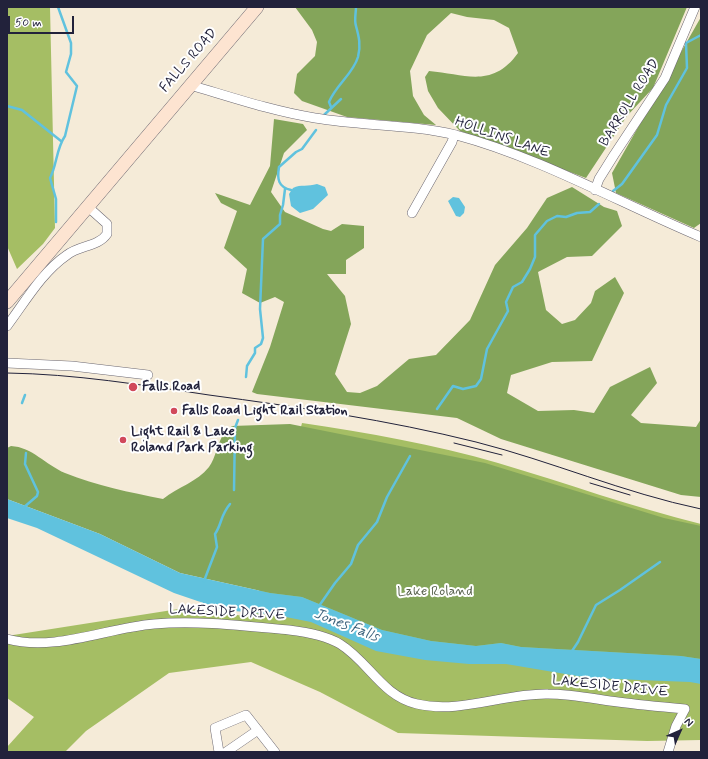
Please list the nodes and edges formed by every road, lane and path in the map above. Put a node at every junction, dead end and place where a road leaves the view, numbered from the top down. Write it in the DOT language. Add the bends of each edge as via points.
graph roads {
  1 [pos="256,7"];
  2 [pos="695,7"];
  3 [pos="190,85"];
  4 [pos="454,135"];
  5 [pos="595,190"];
  6 [pos="87,206"];
  7 [pos="412,213"];
  8 [pos="701,237"];
  9 [pos="7,302"];
  10 [pos="7,326"];
  11 [pos="7,363"];
  12 [pos="148,375"];
  13 [pos="7,639"];
  14 [pos="258,730"];
  15 [pos="219,752"];
  16 [pos="226,752"];
  17 [pos="275,752"];
  18 [pos="668,752"];
  1 -- 3 [label="main road, FALLS ROAD"];
  2 -- 5 [label="street, BARROLL ROAD" via="665,78 614,155"];
  3 -- 4 [label="street, HOLLINS LANE" via="265,107 315,118 411,127"];
  3 -- 6 [label="main road, FALLS ROAD"];
  4 -- 5 [label="street, HOLLINS LANE" via="478,141"];
  4 -- 7 [label="street"];
  5 -- 8 [label="street, HOLLINS LANE"];
  6 -- 9 [label="main road, FALLS ROAD"];
  6 -- 10 [label="street" via="108,224 107,234 98,243 76,249 66,255"];
  11 -- 12 [label="street" via="72,366"];
  13 -- 18 [label="street, LAKESIDE DRIVE" via="52,642 129,627 168,623 289,630 324,637 341,645 385,688 400,698 418,704 460,706 547,694 685,709 676,726"];
  14 -- 15 [label="street" via="246,715 215,728"];
  14 -- 16 [label="street"];
  14 -- 17 [label="street"];
}
